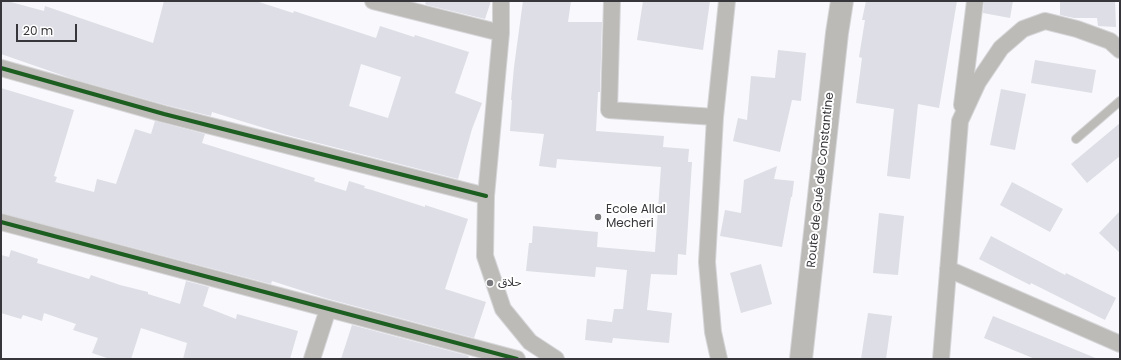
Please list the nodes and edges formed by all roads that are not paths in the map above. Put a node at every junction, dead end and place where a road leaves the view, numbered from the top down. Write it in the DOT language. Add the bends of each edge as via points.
graph roads {
  1 [pos="373,1"];
  2 [pos="501,1"];
  3 [pos="612,1"];
  4 [pos="727,1"];
  5 [pos="842,1"];
  6 [pos="975,1"];
  7 [pos="501,33"];
  8 [pos="1120,50"];
  9 [pos="1,68"];
  10 [pos="1120,101"];
  11 [pos="716,117"];
  12 [pos="960,121"];
  13 [pos="1076,139"];
  14 [pos="486,196"];
  15 [pos="1,222"];
  16 [pos="948,269"];
  17 [pos="328,309"];
  18 [pos="1120,344"];
  19 [pos="312,359"];
  20 [pos="517,359"];
  21 [pos="556,359"];
  22 [pos="719,359"];
  23 [pos="801,359"];
  24 [pos="941,359"];
  1 -- 7 [label="street"];
  2 -- 7 [label="street"];
  3 -- 11 [label="street" via="609,110"];
  4 -- 11 [label="street"];
  5 -- 23 [label="main road, Route de Gué de Constantine"];
  6 -- 12 [label="street"];
  7 -- 14 [label="street"];
  8 -- 12 [label="street" via="1110,42 1077,29 1045,21 1023,29 1001,48 982,76"];
  9 -- 14 [label="street" via="171,116"];
  10 -- 13 [label="lane"];
  11 -- 22 [label="street" via="707,262 713,332"];
  12 -- 16 [label="street"];
  14 -- 21 [label="street" via="485,256 503,309 530,342"];
  15 -- 17 [label="street"];
  16 -- 18 [label="street"];
  16 -- 24 [label="street"];
  17 -- 19 [label="street"];
  17 -- 20 [label="street"];
}
